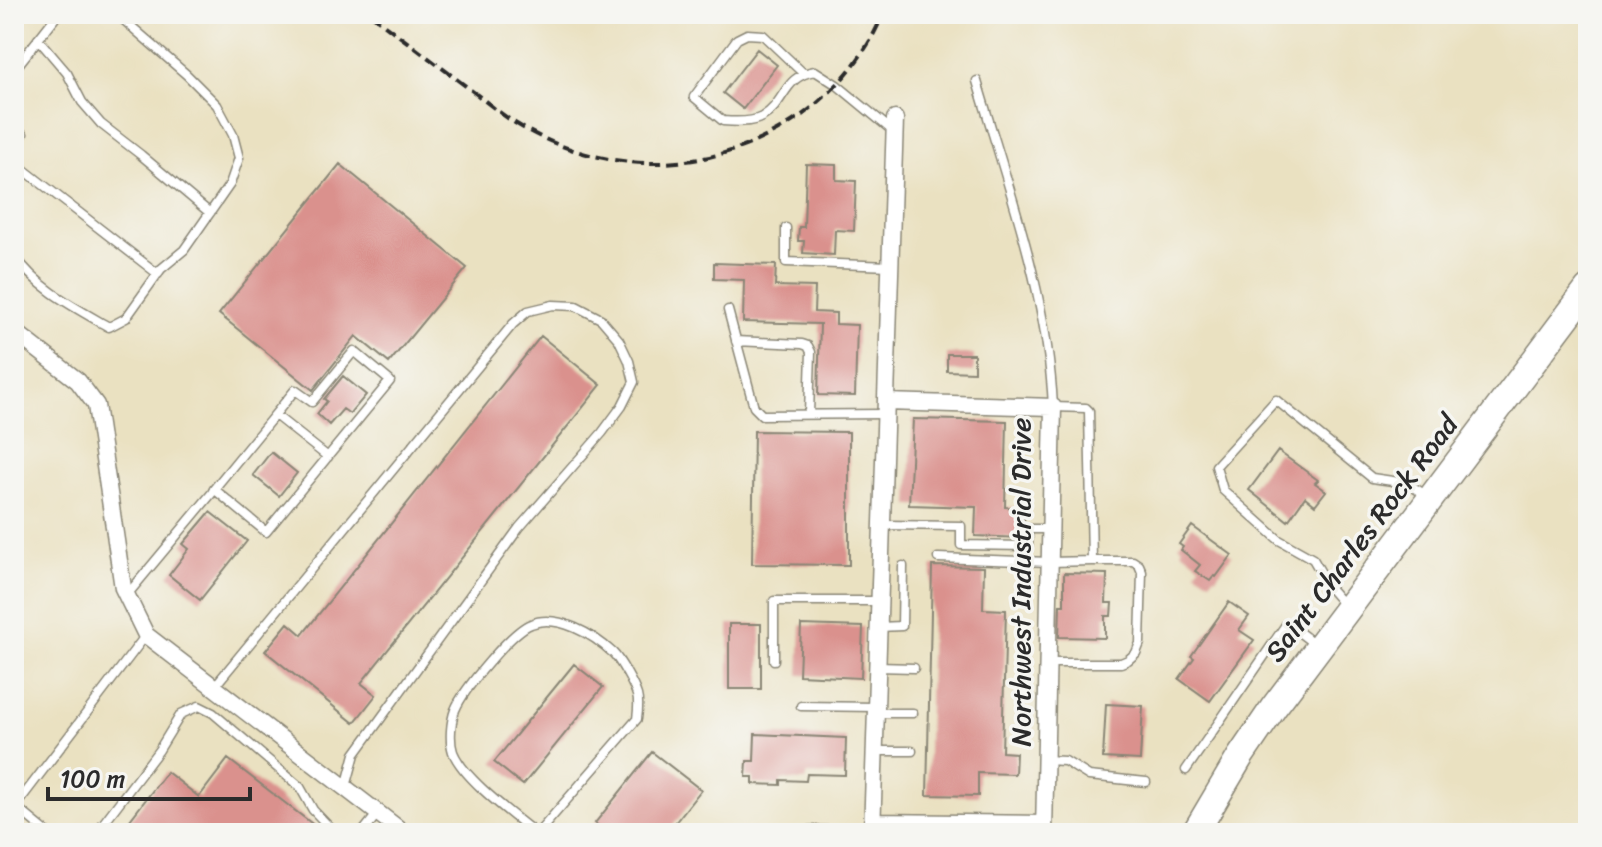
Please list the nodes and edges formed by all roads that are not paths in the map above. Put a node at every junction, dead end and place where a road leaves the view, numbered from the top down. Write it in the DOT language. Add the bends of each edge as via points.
graph roads {
  1 [pos="58,14"];
  2 [pos="117,14"];
  3 [pos="38,39"];
  4 [pos="14,70"];
  5 [pos="803,73"];
  6 [pos="977,81"];
  7 [pos="895,126"];
  8 [pos="14,127"];
  9 [pos="14,148"];
  10 [pos="14,162"];
  11 [pos="210,213"];
  12 [pos="786,228"];
  13 [pos="14,255"];
  14 [pos="890,266"];
  15 [pos="158,274"];
  16 [pos="1588,289"];
  17 [pos="728,310"];
  18 [pos="14,331"];
  19 [pos="736,341"];
  20 [pos="1053,407"];
  21 [pos="886,408"];
  22 [pos="809,414"];
  23 [pos="275,415"];
  24 [pos="328,457"];
  25 [pos="214,489"];
  26 [pos="1431,497"];
  27 [pos="882,525"];
  28 [pos="1050,529"];
  29 [pos="938,558"];
  30 [pos="1092,561"];
  31 [pos="1050,562"];
  32 [pos="903,566"];
  33 [pos="127,596"];
  34 [pos="880,601"];
  35 [pos="1347,609"];
  36 [pos="879,627"];
  37 [pos="146,635"];
  38 [pos="1319,647"];
  39 [pos="774,660"];
  40 [pos="1048,663"];
  41 [pos="877,667"];
  42 [pos="914,668"];
  43 [pos="214,687"];
  44 [pos="801,706"];
  45 [pos="876,710"];
  46 [pos="913,713"];
  47 [pos="875,751"];
  48 [pos="912,751"];
  49 [pos="1045,760"];
  50 [pos="1186,770"];
  51 [pos="1146,782"];
  52 [pos="346,788"];
  53 [pos="14,807"];
  54 [pos="378,813"];
  55 [pos="1044,828"];
  56 [pos="873,829"];
  57 [pos="48,833"];
  58 [pos="96,833"];
  59 [pos="335,833"];
  60 [pos="362,833"];
  61 [pos="404,833"];
  62 [pos="537,833"];
  63 [pos="803,833"];
  64 [pos="1195,833"];
  1 -- 3 [label="lane"];
  2 -- 11 [label="lane" via="217,105 233,135 239,158 230,184"];
  3 -- 4 [label="lane"];
  3 -- 11 [label="lane" via="101,124"];
  5 -- 5 [label="lane" via="772,109 750,121 723,121 694,97 737,39 747,34 763,35"];
  5 -- 7 [label="lane" via="815,71"];
  6 -- 20 [label="lane" via="1033,275"];
  7 -- 14 [label="street"];
  8 -- 9 [label="lane" via="23,134"];
  10 -- 15 [label="lane"];
  11 -- 15 [label="lane" via="184,250"];
  12 -- 14 [label="lane" via="786,262"];
  13 -- 15 [label="lane" via="48,291 109,327 126,318"];
  14 -- 21 [label="street"];
  16 -- 26 [label="main road, Saint Charles Rock Road"];
  17 -- 19 [label="lane"];
  18 -- 33 [label="street" via="78,381 96,405"];
  19 -- 22 [label="lane" via="754,407 762,415"];
  19 -- 22 [label="lane" via="808,346"];
  20 -- 21 [label="street, Northwest Industrial Drive"];
  20 -- 28 [label="street, Northwest Industrial Drive"];
  20 -- 30 [label="lane" via="1089,411"];
  21 -- 22 [label="lane"];
  21 -- 27 [label="street"];
  23 -- 24 [label="lane"];
  23 -- 24 [label="lane" via="295,390 312,402 354,351 390,381"];
  23 -- 25 [label="lane"];
  24 -- 25 [label="lane" via="266,532"];
  25 -- 33 [label="lane"];
  26 -- 35 [label="main road, Saint Charles Rock Road"];
  26 -- 35 [label="lane" via="1406,483 1372,478 1276,400 1216,466 1223,490 1279,540 1313,559"];
  27 -- 28 [label="lane" via="961,526 961,545 1028,546 1028,529"];
  27 -- 34 [label="street"];
  28 -- 31 [label="street, Northwest Industrial Drive"];
  29 -- 31 [label="lane"];
  30 -- 31 [label="lane"];
  30 -- 40 [label="lane" via="1133,561 1141,568 1138,649 1121,663"];
  31 -- 40 [label="street, Northwest Industrial Drive"];
  32 -- 36 [label="lane" via="902,626"];
  33 -- 37 [label="street"];
  34 -- 36 [label="street"];
  34 -- 39 [label="lane" via="774,601"];
  35 -- 38 [label="main road, Saint Charles Rock Road"];
  36 -- 41 [label="street"];
  37 -- 43 [label="street"];
  37 -- 53 [label="lane"];
  38 -- 50 [label="lane" via="1287,623"];
  38 -- 64 [label="main road, Saint Charles Rock Road" via="1240,757"];
  40 -- 49 [label="street, Northwest Industrial Drive"];
  41 -- 42 [label="lane"];
  41 -- 45 [label="street"];
  43 -- 52 [label="street"];
  43 -- 52 [label="lane" via="513,324 528,311 553,305 576,306 601,319 629,361 634,382 622,406 519,528 355,754"];
  44 -- 45 [label="lane"];
  45 -- 46 [label="lane"];
  45 -- 47 [label="street"];
  47 -- 48 [label="lane"];
  47 -- 56 [label="street"];
  49 -- 51 [label="lane" via="1065,761 1089,776"];
  49 -- 55 [label="street, Northwest Industrial Drive"];
  52 -- 54 [label="street"];
  53 -- 57 [label="lane"];
  54 -- 60 [label="lane"];
  54 -- 61 [label="street"];
  55 -- 56 [label="street, Northwest Industrial Drive"];
  56 -- 63 [label="lane"];
  58 -- 59 [label="lane" via="181,714 199,706 300,787"];
  62 -- 62 [label="lane" via="637,719 638,697 615,655 565,622 533,622 517,632 466,691 451,731 453,752 467,772"];
}
